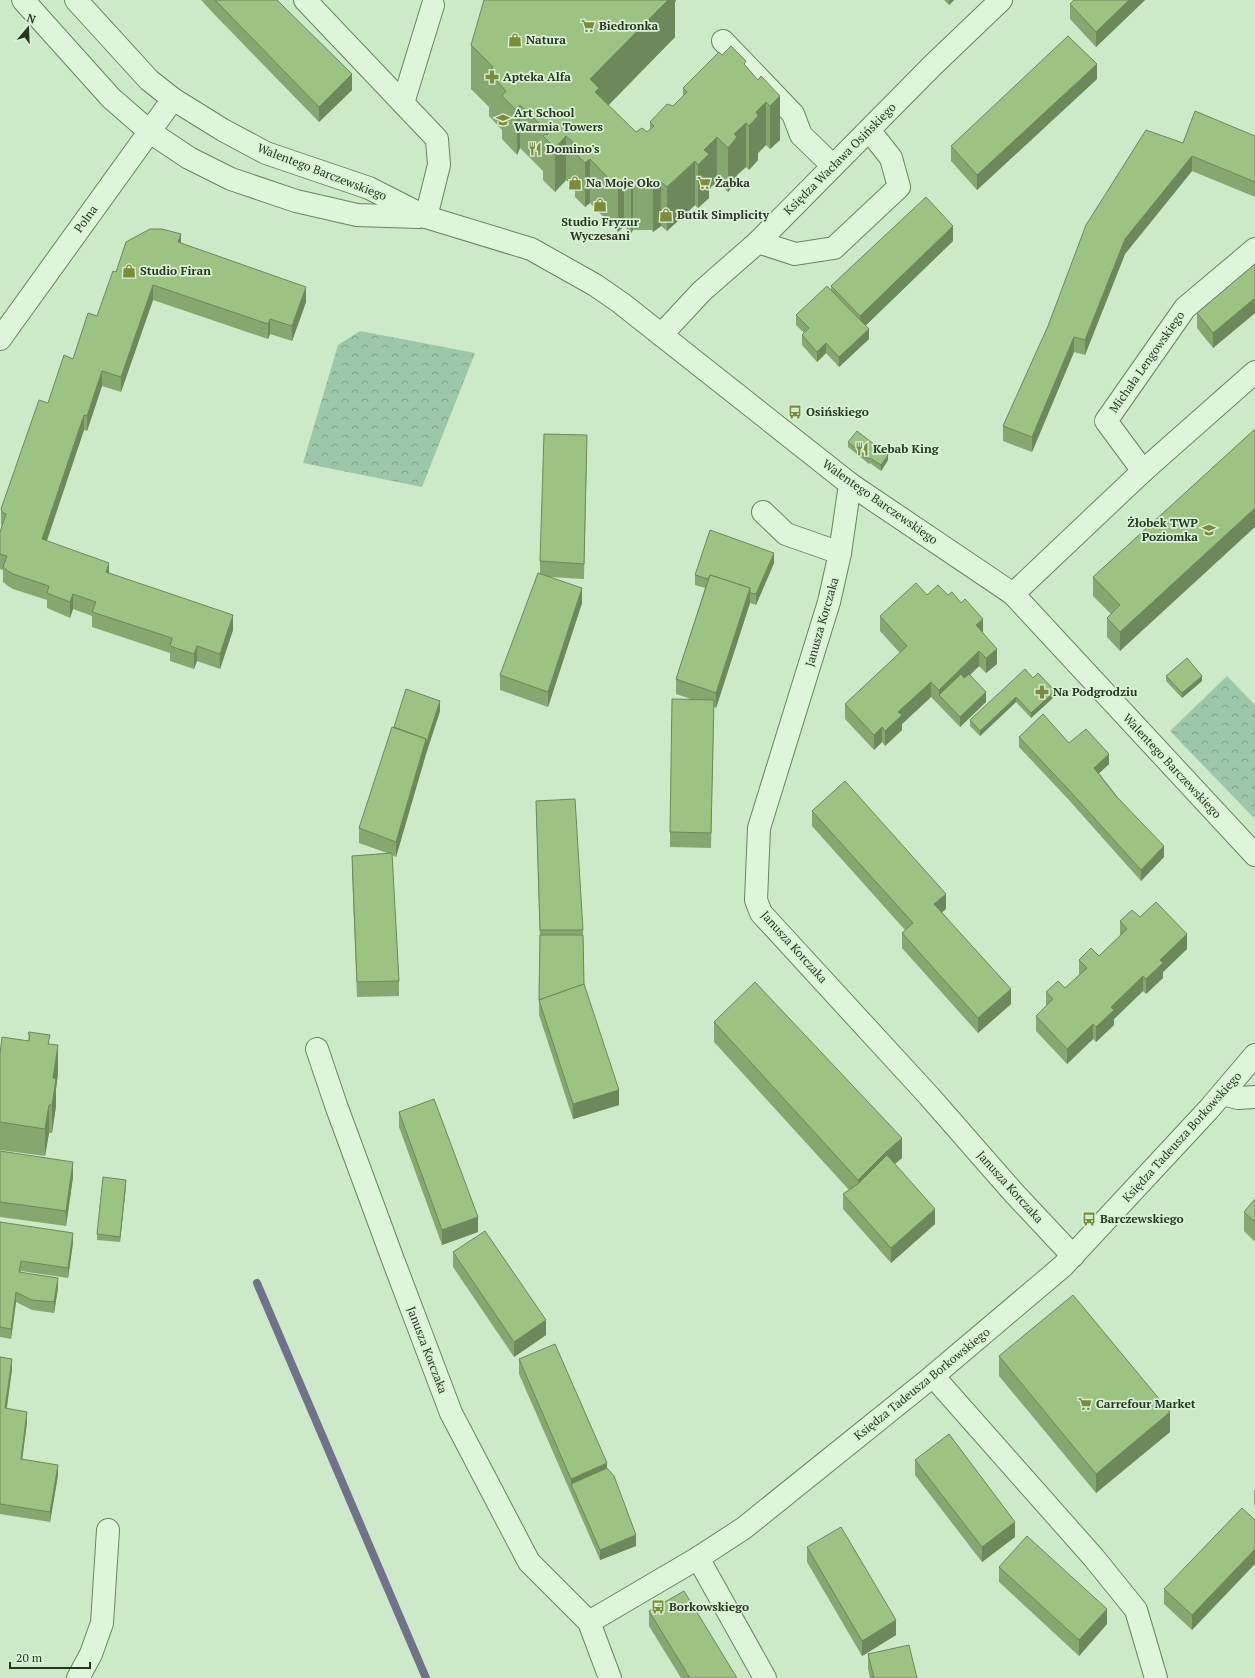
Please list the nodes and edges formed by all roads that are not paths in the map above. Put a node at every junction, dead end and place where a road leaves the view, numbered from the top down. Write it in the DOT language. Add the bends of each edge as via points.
graph roads {
  1 [pos="23,0"];
  2 [pos="76,0"];
  3 [pos="305,0"];
  4 [pos="1001,0"];
  5 [pos="434,5"];
  6 [pos="723,41"];
  7 [pos="735,80"];
  8 [pos="173,99"];
  9 [pos="403,103"];
  10 [pos="869,130"];
  11 [pos="150,132"];
  12 [pos="801,135"];
  13 [pos="833,166"];
  14 [pos="426,217"];
  15 [pos="758,242"];
  16 [pos="1255,249"];
  17 [pos="661,335"];
  18 [pos="0,339"];
  19 [pos="1255,372"];
  20 [pos="1143,471"];
  21 [pos="850,484"];
  22 [pos="763,512"];
  23 [pos="840,553"];
  24 [pos="1012,594"];
  25 [pos="1255,855"];
  26 [pos="317,1049"];
  27 [pos="1255,1055"];
  28 [pos="1223,1094"];
  29 [pos="1255,1097"];
  30 [pos="1073,1256"];
  31 [pos="933,1376"];
  32 [pos="108,1530"];
  33 [pos="698,1558"];
  34 [pos="590,1622"];
  35 [pos="78,1678"];
  36 [pos="610,1678"];
  37 [pos="765,1678"];
  38 [pos="1156,1678"];
  1 -- 11 [label="street, Walentego Barczewskiego" via="111,98"];
  2 -- 8 [label="street, Walentego Barczewskiego" via="149,80"];
  3 -- 9 [label="street"];
  4 -- 10 [label="street, Księdza Wacława Osińskiego"];
  5 -- 9 [label="street"];
  6 -- 12 [label="street" via="793,114"];
  7 -- 12 [label="street" via="780,125"];
  8 -- 11 [label="street, Polna"];
  8 -- 14 [label="street, Walentego Barczewskiego" via="223,130 266,152 369,188"];
  9 -- 14 [label="street" via="437,139 438,165"];
  10 -- 13 [label="street, Księdza Wacława Osińskiego"];
  10 -- 15 [label="street" via="891,158 899,187 834,248 794,254"];
  11 -- 14 [label="street, Walentego Barczewskiego" via="189,158 231,179 296,201 357,215"];
  11 -- 18 [label="street, Polna"];
  12 -- 13 [label="street"];
  13 -- 15 [label="street, Księdza Wacława Osińskiego"];
  14 -- 17 [label="street, Walentego Barczewskiego" via="531,249 595,285"];
  15 -- 17 [label="street, Księdza Wacława Osińskiego" via="702,291"];
  16 -- 20 [label="street, Michała Lengowskiego" via="1185,308 1106,421"];
  17 -- 21 [label="street, Walentego Barczewskiego"];
  19 -- 20 [label="street"];
  20 -- 24 [label="street"];
  21 -- 23 [label="street, Janusza Korczaka"];
  21 -- 24 [label="street, Walentego Barczewskiego"];
  22 -- 23 [label="street" via="786,534"];
  23 -- 30 [label="street, Janusza Korczaka" via="829,602 759,828 756,900 761,913"];
  24 -- 25 [label="street, Walentego Barczewskiego"];
  26 -- 34 [label="street, Janusza Korczaka" via="375,1213 451,1413 529,1562"];
  27 -- 28 [label="street, Księdza Tadeusza Borkowskiego"];
  28 -- 29 [label="street" via="1238,1098"];
  28 -- 30 [label="street, Księdza Tadeusza Borkowskiego"];
  30 -- 31 [label="street, Księdza Tadeusza Borkowskiego"];
  31 -- 33 [label="street, Księdza Tadeusza Borkowskiego" via="744,1528"];
  31 -- 38 [label="street" via="1094,1558 1136,1610"];
  32 -- 35 [label="street" via="102,1623 91,1654"];
  33 -- 34 [label="street, Księdza Tadeusza Borkowskiego"];
  33 -- 37 [label="street"];
  34 -- 36 [label="street"];
}
